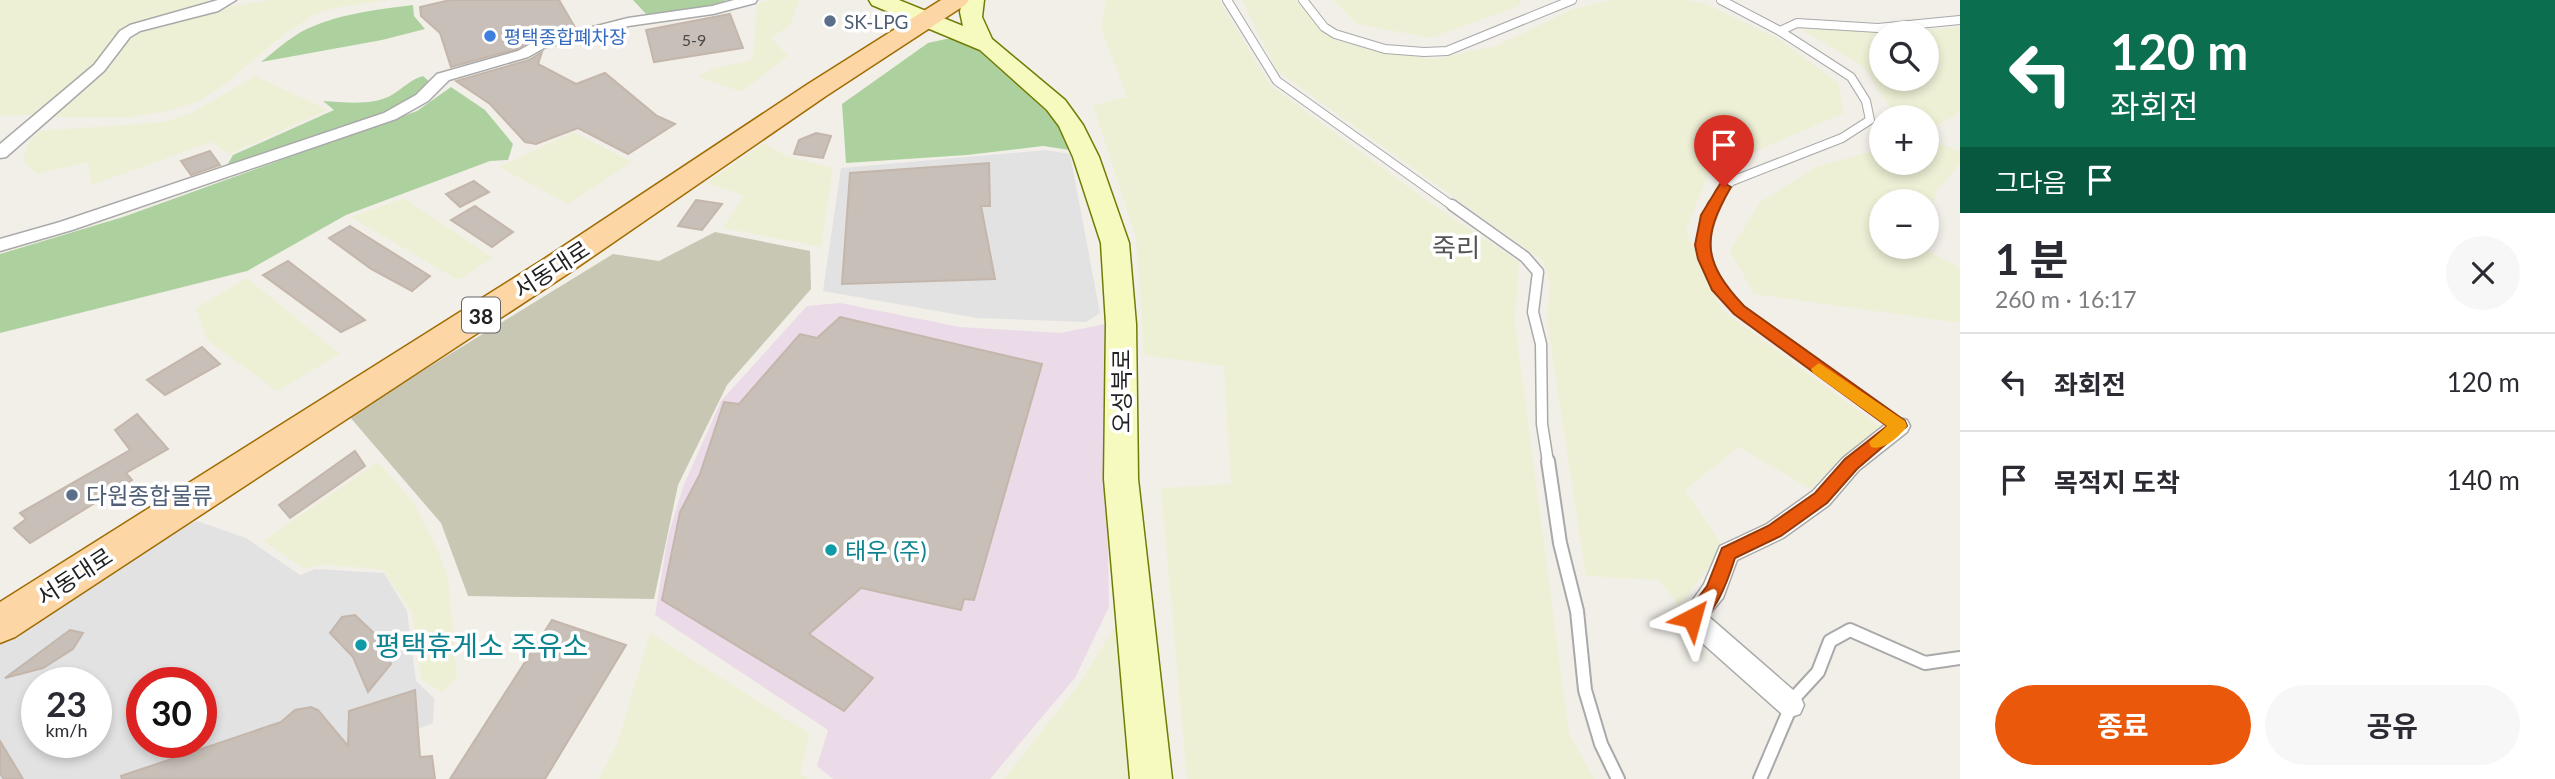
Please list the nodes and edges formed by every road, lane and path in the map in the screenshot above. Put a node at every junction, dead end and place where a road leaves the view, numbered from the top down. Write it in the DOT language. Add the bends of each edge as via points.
graph roads {
  1 [pos="229,0"];
  2 [pos="750,0"];
  3 [pos="957,0"];
  4 [pos="973,0"];
  5 [pos="1227,0"];
  6 [pos="1303,0"];
  7 [pos="1572,0"];
  8 [pos="1721,0"];
  9 [pos="911,8"];
  10 [pos="1960,20"];
  11 [pos="1780,31"];
  12 [pos="979,40"];
  13 [pos="889,43"];
  14 [pos="0,153"];
  15 [pos="2,240"];
  16 [pos="1899,426"];
  17 [pos="0,601"];
  18 [pos="0,624"];
  19 [pos="1960,658"];
  20 [pos="1791,705"];
  21 [pos="1151,779"];
  22 [pos="1618,779"];
  23 [pos="1760,779"];
  1 -- 14 [label="street" via="125,34 99,68"];
  2 -- 15 [label="street" via="628,22 550,42 443,77 422,98 390,116 66,226"];
  3 -- 9 [label="main road, 서동대로 / 38"];
  4 -- 12 [label="street" via="970,19"];
  5 -- 22 [label="lane" via="1278,81 1525,257 1538,272 1533,312 1541,344 1542,424 1560,543 1577,611 1585,690 1601,744"];
  6 -- 7 [label="lane" via="1335,34 1385,49 1424,52 1447,51"];
  8 -- 11 [label="lane"];
  9 -- 12 [label="street"];
  9 -- 13 [label="main road, 서동대로 / 38"];
  9 -- 17 [label="main road, 서동대로 / 38" via="482,293"];
  10 -- 11 [label="lane" via="1878,28 1797,23"];
  11 -- 16 [label="lane" via="1851,77 1867,100 1870,120 1844,137 1763,166 1724,187 1708,215 1702,245 1705,259 1718,287 1739,310"];
  12 -- 13 [label="street" via="940,34"];
  12 -- 21 [label="street, 오성북로" via="1056,105 1071,125 1115,243 1121,324 1121,479"];
  13 -- 18 [label="main road, 서동대로 / 38" via="555,267"];
  16 -- 20 [label="street" via="1851,464 1821,498 1775,531 1728,553 1714,590 1692,618"];
  19 -- 20 [label="lane" via="1925,663 1850,629 1830,641 1818,672"];
  20 -- 23 [label="lane"];
}
